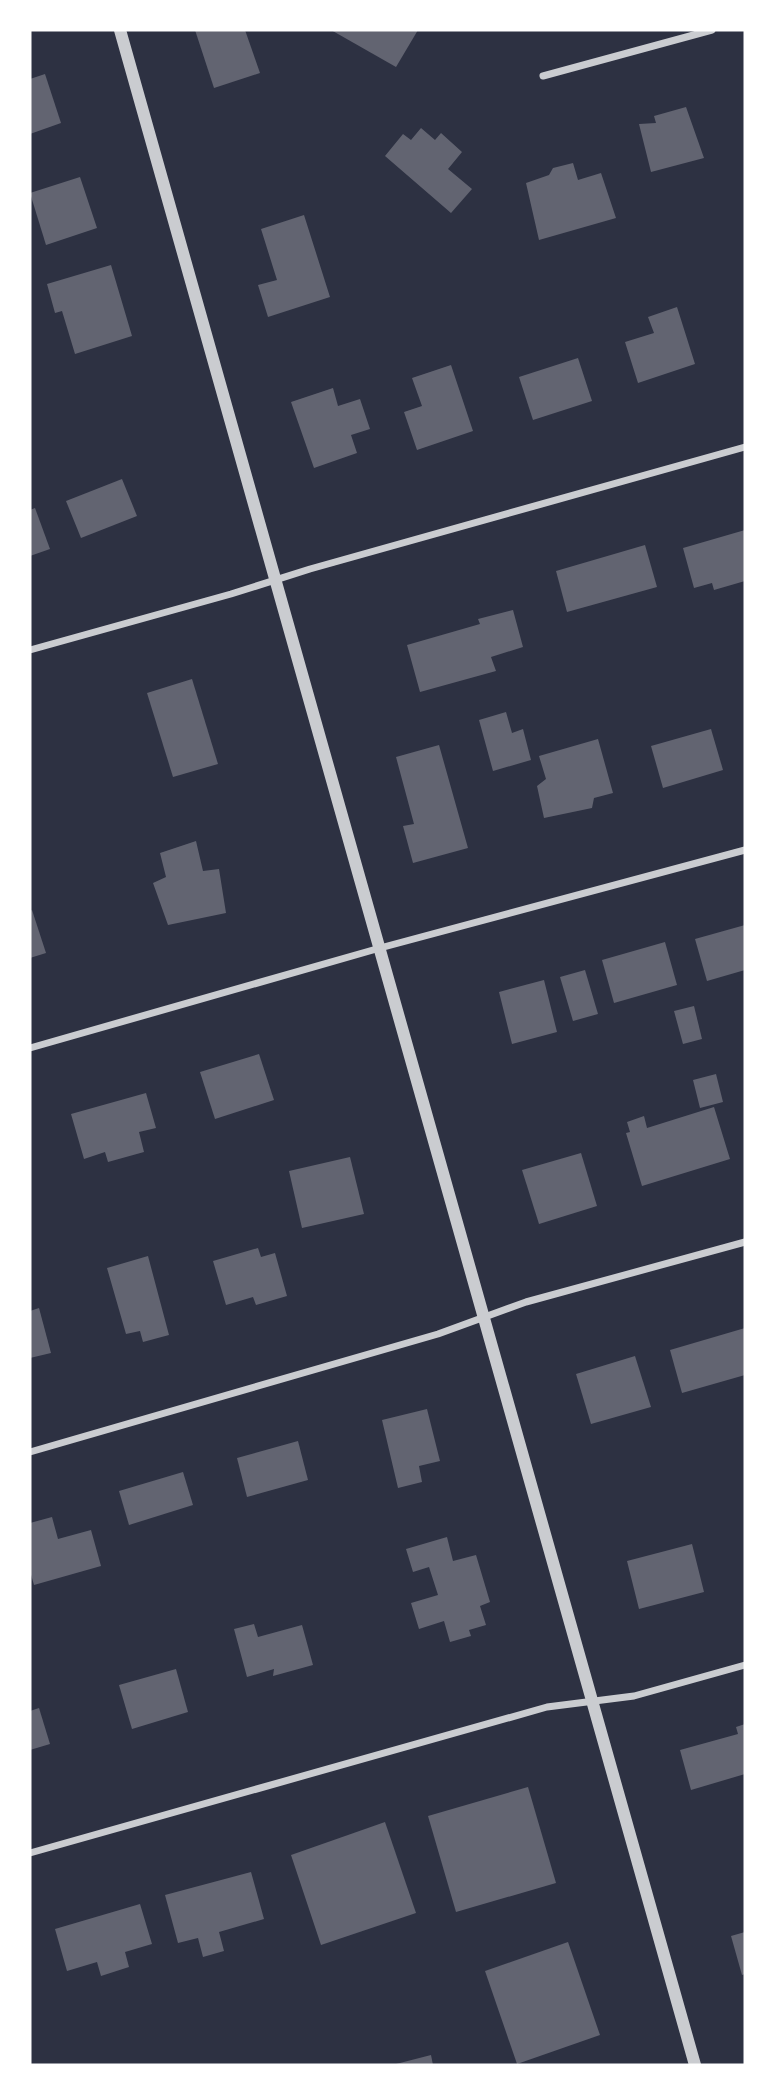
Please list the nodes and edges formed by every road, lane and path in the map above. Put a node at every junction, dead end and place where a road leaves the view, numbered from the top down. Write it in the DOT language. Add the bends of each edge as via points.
graph roads {
  1 [pos="120,30"];
  2 [pos="712,30"];
  3 [pos="543,76"];
  4 [pos="745,447"];
  5 [pos="274,580"];
  6 [pos="30,650"];
  7 [pos="745,850"];
  8 [pos="380,948"];
  9 [pos="30,1048"];
  10 [pos="745,1242"];
  11 [pos="483,1317"];
  12 [pos="30,1452"];
  13 [pos="745,1665"];
  14 [pos="591,1700"];
  15 [pos="30,1853"];
  16 [pos="695,2065"];
  1 -- 5 [label="street"];
  2 -- 3 [label="street"];
  4 -- 5 [label="street"];
  5 -- 6 [label="street"];
  5 -- 8 [label="street"];
  7 -- 8 [label="street"];
  8 -- 9 [label="street"];
  8 -- 11 [label="street"];
  10 -- 11 [label="street"];
  11 -- 12 [label="street"];
  11 -- 14 [label="street"];
  13 -- 14 [label="street" via="634,1696"];
  14 -- 15 [label="street" via="547,1707"];
  14 -- 16 [label="street"];
}
